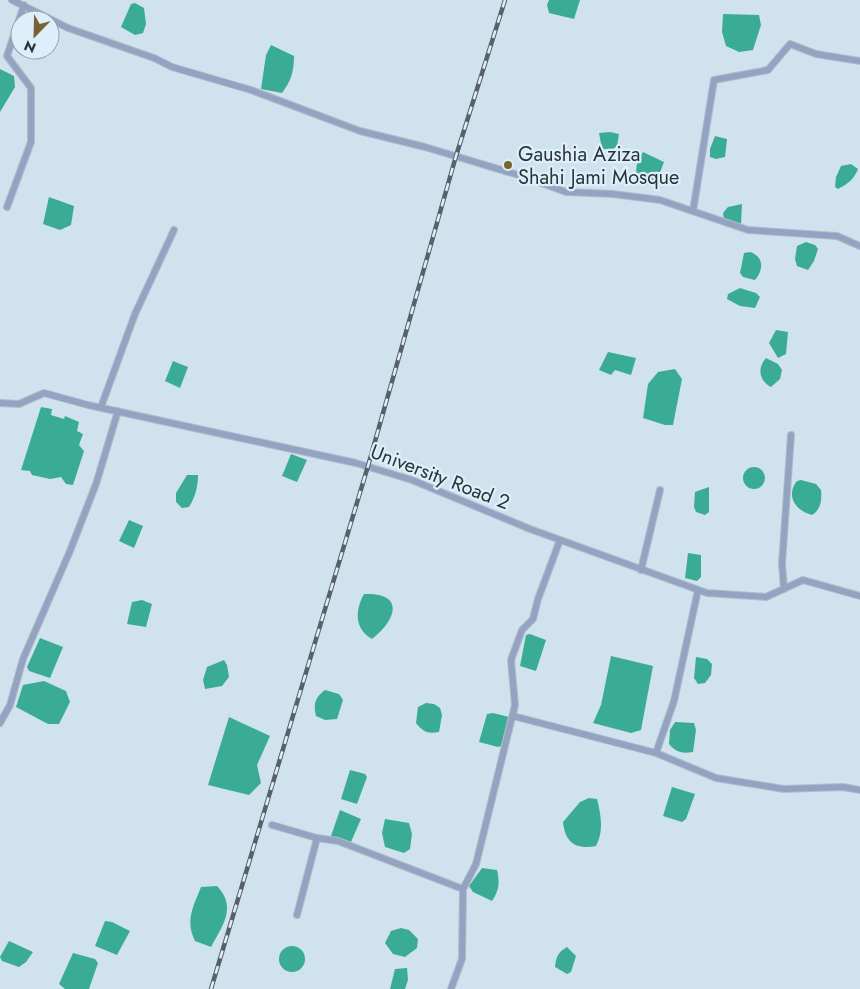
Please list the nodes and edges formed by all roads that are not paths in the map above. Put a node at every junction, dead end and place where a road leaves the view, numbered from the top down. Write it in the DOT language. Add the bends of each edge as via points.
graph roads {
  1 [pos="12,0"];
  2 [pos="24,5"];
  3 [pos="860,60"];
  4 [pos="7,207"];
  5 [pos="693,211"];
  6 [pos="174,230"];
  7 [pos="860,246"];
  8 [pos="0,403"];
  9 [pos="101,408"];
  10 [pos="118,411"];
  11 [pos="791,435"];
  12 [pos="660,490"];
  13 [pos="560,540"];
  14 [pos="641,570"];
  15 [pos="784,589"];
  16 [pos="698,590"];
  17 [pos="860,596"];
  18 [pos="513,716"];
  19 [pos="0,723"];
  20 [pos="656,753"];
  21 [pos="860,790"];
  22 [pos="272,825"];
  23 [pos="318,838"];
  24 [pos="463,889"];
  25 [pos="297,916"];
  26 [pos="451,989"];
  1 -- 2 [label="street"];
  2 -- 4 [label="street" via="7,56 31,88 31,142"];
  2 -- 5 [label="street" via="68,28 172,67 251,90 360,131 525,176 566,192 660,200"];
  3 -- 5 [label="street" via="816,54 790,44 768,70 714,80"];
  5 -- 7 [label="street" via="748,230 838,236"];
  6 -- 9 [label="street" via="135,314"];
  8 -- 9 [label="street, University Road 2" via="19,404 44,393"];
  9 -- 10 [label="street, University Road 2"];
  10 -- 13 [label="street, University Road 2" via="368,466 412,480"];
  10 -- 19 [label="street" via="96,484 23,659 10,705"];
  11 -- 15 [label="street" via="782,564"];
  12 -- 14 [label="street"];
  13 -- 14 [label="street, University Road 2"];
  13 -- 18 [label="street" via="534,619 522,630 511,660"];
  14 -- 16 [label="street, University Road 2"];
  15 -- 16 [label="street, University Road 2" via="766,597"];
  15 -- 17 [label="street, University Road 2" via="803,580"];
  16 -- 20 [label="street" via="674,702"];
  18 -- 20 [label="street"];
  18 -- 24 [label="street" via="476,864"];
  20 -- 21 [label="street" via="716,778 764,788 843,787"];
  22 -- 23 [label="street"];
  23 -- 24 [label="street" via="338,841"];
  23 -- 25 [label="street"];
  24 -- 26 [label="street" via="462,959"];
}
